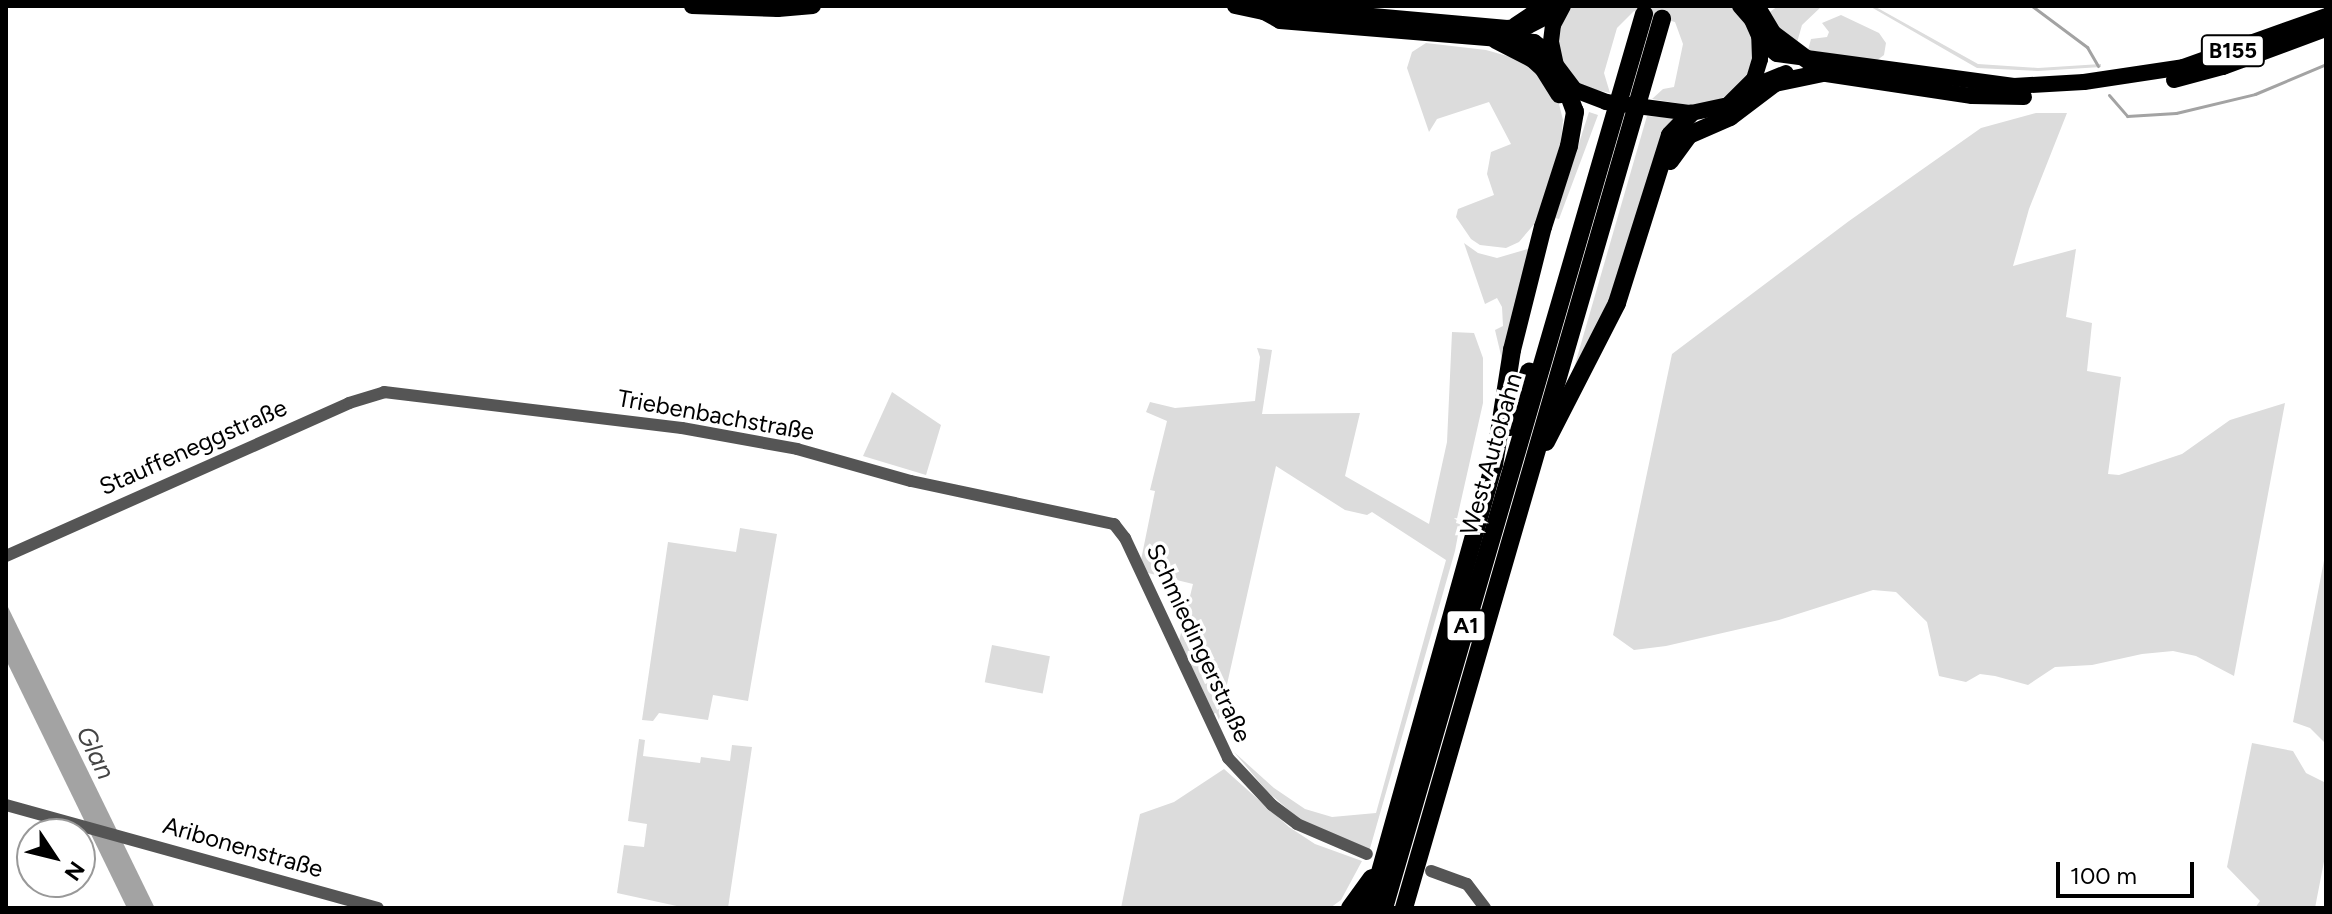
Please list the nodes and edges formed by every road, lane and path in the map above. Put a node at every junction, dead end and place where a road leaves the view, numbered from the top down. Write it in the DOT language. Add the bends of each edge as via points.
graph roads {
  1 [pos="692,6"];
  2 [pos="813,6"];
  3 [pos="1235,6"];
  4 [pos="1556,7"];
  5 [pos="1747,8"];
  6 [pos="1264,12"];
  7 [pos="2326,16"];
  8 [pos="1516,26"];
  9 [pos="1761,29"];
  10 [pos="2326,29"];
  11 [pos="1496,40"];
  12 [pos="1552,55"];
  13 [pos="1801,68"];
  14 [pos="1561,74"];
  15 [pos="2112,83"];
  16 [pos="1747,89"];
  17 [pos="1691,113"];
  18 [pos="1544,224"];
  19 [pos="1623,287"];
  20 [pos="1547,344"];
  21 [pos="401,393"];
  22 [pos="1494,465"];
  23 [pos="1532,465"];
  24 [pos="1114,524"];
  25 [pos="6,556"];
  26 [pos="6,805"];
  27 [pos="1387,842"];
  28 [pos="1367,854"];
  29 [pos="1431,871"];
  30 [pos="378,908"];
  31 [pos="1350,908"];
  32 [pos="1370,908"];
  33 [pos="1384,908"];
  34 [pos="1404,908"];
  35 [pos="1485,908"];
  1 -- 2 [label="main road"];
  3 -- 6 [label="main road"];
  4 -- 8 [label="highway"];
  4 -- 12 [label="main road"];
  5 -- 9 [label="highway"];
  6 -- 8 [label="main road" via="1283,8"];
  6 -- 11 [label="main road" via="1280,21"];
  7 -- 15 [label="main road, B155" via="2205,61"];
  9 -- 13 [label="highway"];
  9 -- 16 [label="main road" via="1758,69"];
  10 -- 15 [label="main road, B155" via="2201,74"];
  11 -- 12 [label="main road" via="1534,42"];
  11 -- 18 [label="highway" via="1543,68 1564,105 1567,133"];
  12 -- 14 [label="main road, B155"];
  13 -- 15 [label="main road, B155" via="1997,97"];
  13 -- 16 [label="main road, B155"];
  13 -- 19 [label="highway" via="1680,144 1641,253"];
  14 -- 17 [label="main road, B155" via="1575,90 1596,99"];
  14 -- 18 [label="highway" via="1573,101 1574,123"];
  16 -- 17 [label="main road, B155" via="1728,105"];
  17 -- 19 [label="highway" via="1670,135"];
  18 -- 22 [label="highway" via="1512,350"];
  19 -- 23 [label="highway"];
  20 -- 22 [label="highway" via="1535,354"];
  20 -- 23 [label="highway, West Autobahn / A1" via="1653,16"];
  20 -- 33 [label="highway, West Autobahn / A1"];
  21 -- 24 [label="street, Triebenbachstraße" via="723,434"];
  21 -- 25 [label="street, Stauffeneggstraße" via="349,403"];
  22 -- 27 [label="highway"];
  23 -- 34 [label="highway, West Autobahn / A1"];
  24 -- 28 [label="street, Schmiedingerstraße" via="1228,758 1297,824"];
  26 -- 30 [label="street, Aribonenstraße"];
  27 -- 31 [label="highway" via="1367,888"];
  27 -- 32 [label="highway"];
  29 -- 35 [label="street" via="1467,884"];
}
